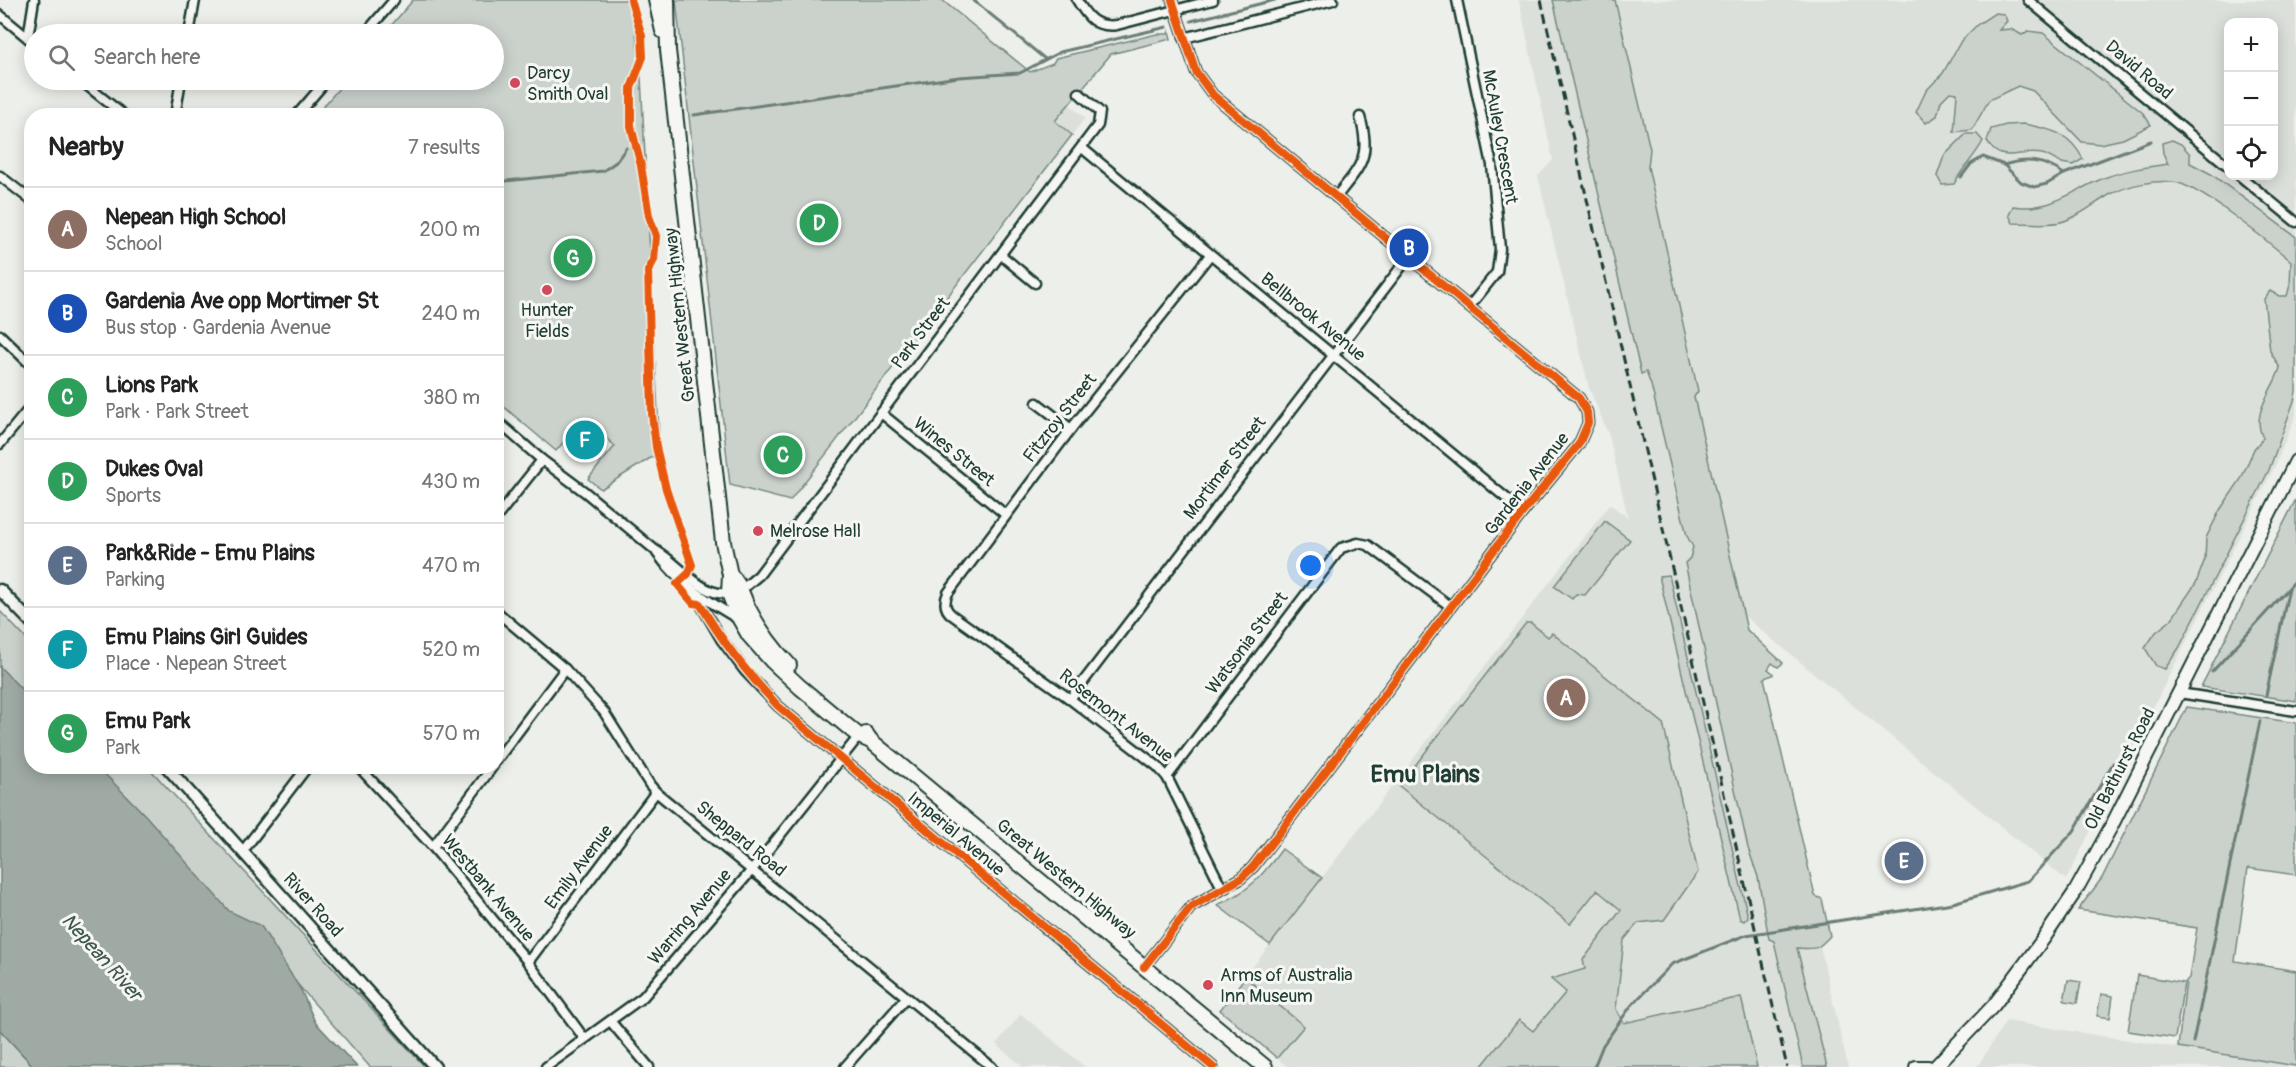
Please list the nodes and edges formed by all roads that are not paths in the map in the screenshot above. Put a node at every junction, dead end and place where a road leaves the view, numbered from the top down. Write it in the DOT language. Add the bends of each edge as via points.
graph roads {
  1 [pos="34,0"];
  2 [pos="195,0"];
  3 [pos="394,0"];
  4 [pos="656,0"];
  5 [pos="667,0"];
  6 [pos="1077,0"];
  7 [pos="1213,0"];
  8 [pos="1333,0"];
  9 [pos="1457,0"];
  10 [pos="2028,0"];
  11 [pos="1174,4"];
  12 [pos="0,15"];
  13 [pos="32,24"];
  14 [pos="191,24"];
  15 [pos="374,24"];
  16 [pos="24,35"];
  17 [pos="1184,38"];
  18 [pos="668,50"];
  19 [pos="93,90"];
  20 [pos="179,90"];
  21 [pos="318,90"];
  22 [pos="1079,93"];
  23 [pos="116,108"];
  24 [pos="176,108"];
  25 [pos="303,108"];
  26 [pos="1360,117"];
  27 [pos="1082,148"];
  28 [pos="2224,162"];
  29 [pos="0,176"];
  30 [pos="2245,180"];
  31 [pos="24,195"];
  32 [pos="1336,197"];
  33 [pos="2296,222"];
  34 [pos="1001,255"];
  35 [pos="1210,255"];
  36 [pos="1408,258"];
  37 [pos="1035,284"];
  38 [pos="1469,307"];
  39 [pos="0,335"];
  40 [pos="1333,354"];
  41 [pos="24,358"];
  42 [pos="1037,403"];
  43 [pos="881,413"];
  44 [pos="24,415"];
  45 [pos="504,427"];
  46 [pos="1071,429"];
  47 [pos="0,444"];
  48 [pos="542,460"];
  49 [pos="2296,461"];
  50 [pos="504,508"];
  51 [pos="1523,512"];
  52 [pos="1005,515"];
  53 [pos="655,550"];
  54 [pos="691,588"];
  55 [pos="0,590"];
  56 [pos="735,592"];
  57 [pos="946,606"];
  58 [pos="1450,606"];
  59 [pos="24,615"];
  60 [pos="504,618"];
  61 [pos="741,621"];
  62 [pos="565,669"];
  63 [pos="2179,693"];
  64 [pos="1070,699"];
  65 [pos="2296,711"];
  66 [pos="865,738"];
  67 [pos="504,750"];
  68 [pos="841,758"];
  69 [pos="173,774"];
  70 [pos="302,774"];
  71 [pos="365,774"];
  72 [pos="487,774"];
  73 [pos="1167,777"];
  74 [pos="656,792"];
  75 [pos="433,847"];
  76 [pos="243,851"];
  77 [pos="753,869"];
  78 [pos="1222,888"];
  79 [pos="528,962"];
  80 [pos="1143,967"];
  81 [pos="906,998"];
  82 [pos="611,1022"];
  83 [pos="584,1038"];
  84 [pos="435,1067"];
  85 [pos="546,1067"];
  86 [pos="649,1067"];
  87 [pos="845,1067"];
  88 [pos="992,1067"];
  89 [pos="1213,1067"];
  90 [pos="1265,1067"];
  91 [pos="1916,1067"];
  92 [pos="1928,1067"];
  93 [pos="1935,1067"];
  1 -- 13 [label="street"];
  2 -- 14 [label="street"];
  3 -- 15 [label="street"];
  4 -- 18 [label="highway, Great Western Highway"];
  5 -- 18 [label="highway, Great Western Highway"];
  6 -- 11 [label="street" via="1091,20 1106,26"];
  7 -- 11 [label="street"];
  8 -- 17 [label="street"];
  9 -- 38 [label="street, McAuley Crescent" via="1492,165 1500,249 1497,272"];
  10 -- 28 [label="street, David Road"];
  11 -- 17 [label="street, Gardenia Avenue"];
  12 -- 16 [label="street"];
  17 -- 32 [label="street, Gardenia Avenue" via="1196,72 1213,95"];
  18 -- 56 [label="highway, Great Western Highway" via="723,542"];
  19 -- 23 [label="street"];
  20 -- 24 [label="street"];
  21 -- 25 [label="street"];
  22 -- 27 [label="street, Park Street" via="1100,115 1098,125"];
  26 -- 32 [label="street" via="1364,157"];
  27 -- 34 [label="street, Park Street"];
  27 -- 35 [label="street, Bellbrook Avenue"];
  29 -- 31 [label="street"];
  30 -- 33 [label="street"];
  32 -- 36 [label="street, Gardenia Avenue"];
  34 -- 37 [label="street"];
  34 -- 43 [label="street, Park Street"];
  35 -- 40 [label="street, Bellbrook Avenue"];
  35 -- 46 [label="street, Fitzroy Street"];
  36 -- 38 [label="street, Gardenia Avenue"];
  36 -- 40 [label="street, Mortimer Street"];
  38 -- 51 [label="street, Gardenia Avenue" via="1579,398 1587,412 1587,429 1579,444"];
  39 -- 41 [label="street"];
  40 -- 51 [label="street, Bellbrook Avenue"];
  40 -- 64 [label="street, Mortimer Street"];
  42 -- 46 [label="street"];
  43 -- 52 [label="street, Wines Street"];
  43 -- 56 [label="street, Park Street" via="759,575"];
  44 -- 47 [label="street"];
  45 -- 48 [label="street"];
  46 -- 52 [label="street, Fitzroy Street"];
  48 -- 50 [label="street"];
  48 -- 53 [label="street"];
  49 -- 63 [label="main road, Old Bathurst Road"];
  51 -- 58 [label="street, Gardenia Avenue"];
  52 -- 57 [label="street, Fitzroy Street" via="948,593"];
  53 -- 54 [label="street"];
  53 -- 56 [label="street" via="708,591"];
  54 -- 61 [label="street"];
  54 -- 68 [label="street, Imperial Avenue" via="745,671 778,706"];
  55 -- 59 [label="street"];
  56 -- 61 [label="highway, Great Western Highway"];
  56 -- 66 [label="highway, Great Western Highway" via="773,648 863,730"];
  57 -- 64 [label="street, Rosemont Avenue" via="952,615"];
  58 -- 73 [label="street, Watsonia Street" via="1368,545 1358,543 1341,548"];
  58 -- 78 [label="street, Gardenia Avenue" via="1253,867"];
  60 -- 62 [label="street, Sheppard Road"];
  61 -- 66 [label="highway, Great Western Highway" via="772,661"];
  62 -- 67 [label="street"];
  62 -- 74 [label="street, Sheppard Road" via="604,712"];
  63 -- 65 [label="street"];
  63 -- 93 [label="main road, Old Bathurst Road" via="2108,833 2063,911 1994,1005"];
  64 -- 73 [label="street, Rosemont Avenue"];
  66 -- 68 [label="street, Warring Avenue"];
  66 -- 80 [label="highway, Great Western Highway"];
  68 -- 77 [label="street, Warring Avenue"];
  68 -- 89 [label="street, Imperial Avenue"];
  69 -- 76 [label="street, River Road"];
  70 -- 76 [label="street"];
  71 -- 75 [label="street, Westbank Avenue"];
  72 -- 75 [label="street"];
  73 -- 78 [label="street, Rosemont Avenue"];
  74 -- 77 [label="street, Sheppard Road"];
  74 -- 79 [label="street, Emily Avenue"];
  75 -- 79 [label="street, Westbank Avenue"];
  76 -- 84 [label="street, River Road"];
  77 -- 81 [label="street, Sheppard Road"];
  77 -- 82 [label="street, Warring Avenue" via="643,997"];
  78 -- 80 [label="street, Gardenia Avenue" via="1185,913"];
  79 -- 83 [label="street, Westbank Avenue"];
  80 -- 90 [label="highway, Great Western Highway"];
  81 -- 87 [label="street"];
  81 -- 88 [label="street, Sheppard Road"];
  82 -- 83 [label="street, Warring Avenue"];
  82 -- 86 [label="street"];
  83 -- 85 [label="street, Warring Avenue"];
  91 -- 92 [label="main road"];
}
